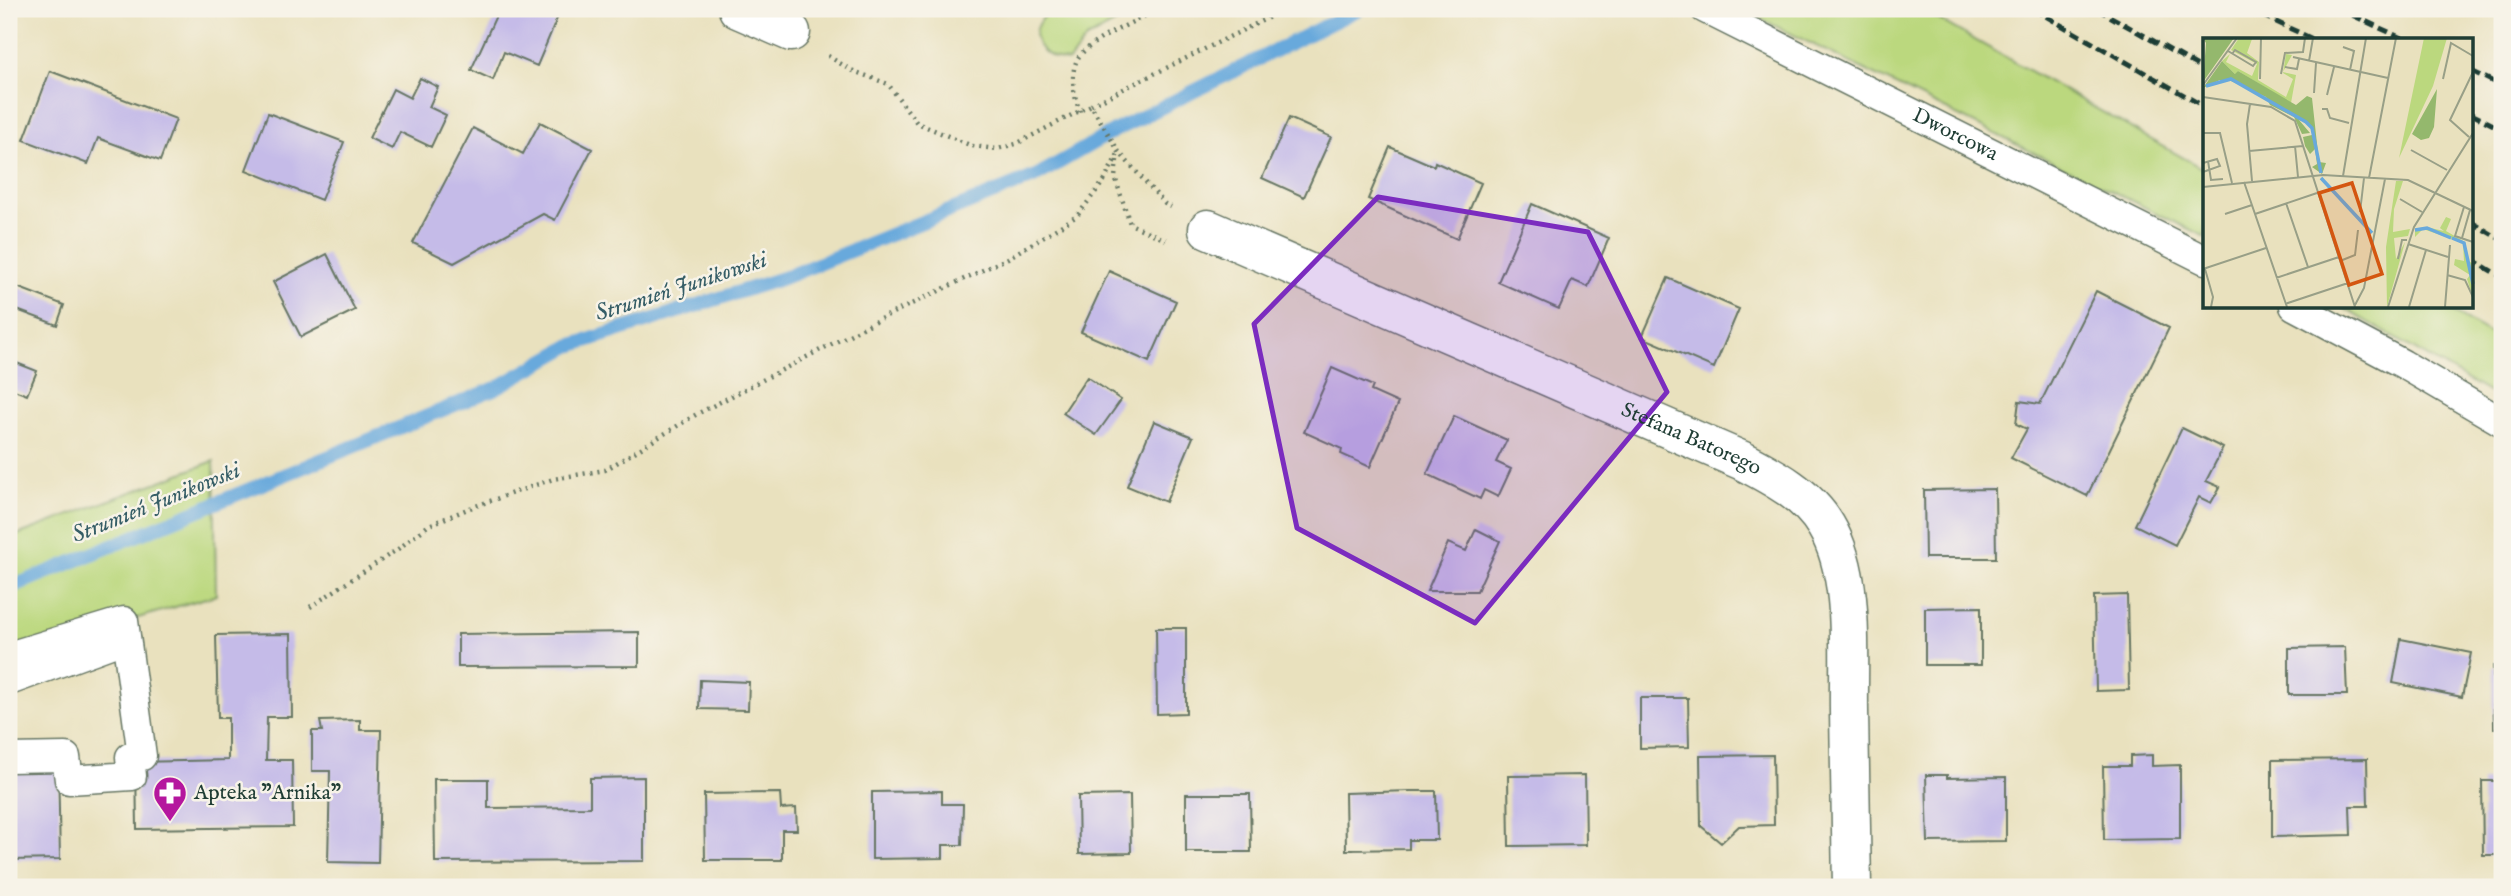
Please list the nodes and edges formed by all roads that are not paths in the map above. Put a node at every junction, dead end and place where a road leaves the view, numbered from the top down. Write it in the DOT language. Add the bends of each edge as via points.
graph roads {
  1 [pos="738,9"];
  2 [pos="1705,9"];
  3 [pos="791,32"];
  4 [pos="1208,229"];
  5 [pos="2203,259"];
  6 [pos="2298,308"];
  7 [pos="2502,422"];
  8 [pos="126,638"];
  9 [pos="9,656"];
  10 [pos="9,681"];
  11 [pos="9,758"];
  12 [pos="1852,887"];
  1 -- 3 [label="street"];
  2 -- 5 [label="lane, Dworcowa"];
  4 -- 12 [label="street, Stefana Batorego" via="1743,461 1778,479 1806,502 1826,526 1837,553 1848,610"];
  6 -- 7 [label="lane"];
  8 -- 9 [label="lane" via="124,621"];
  8 -- 10 [label="lane"];
  8 -- 11 [label="lane" via="142,756 130,757 132,776 69,780 66,757"];
}
